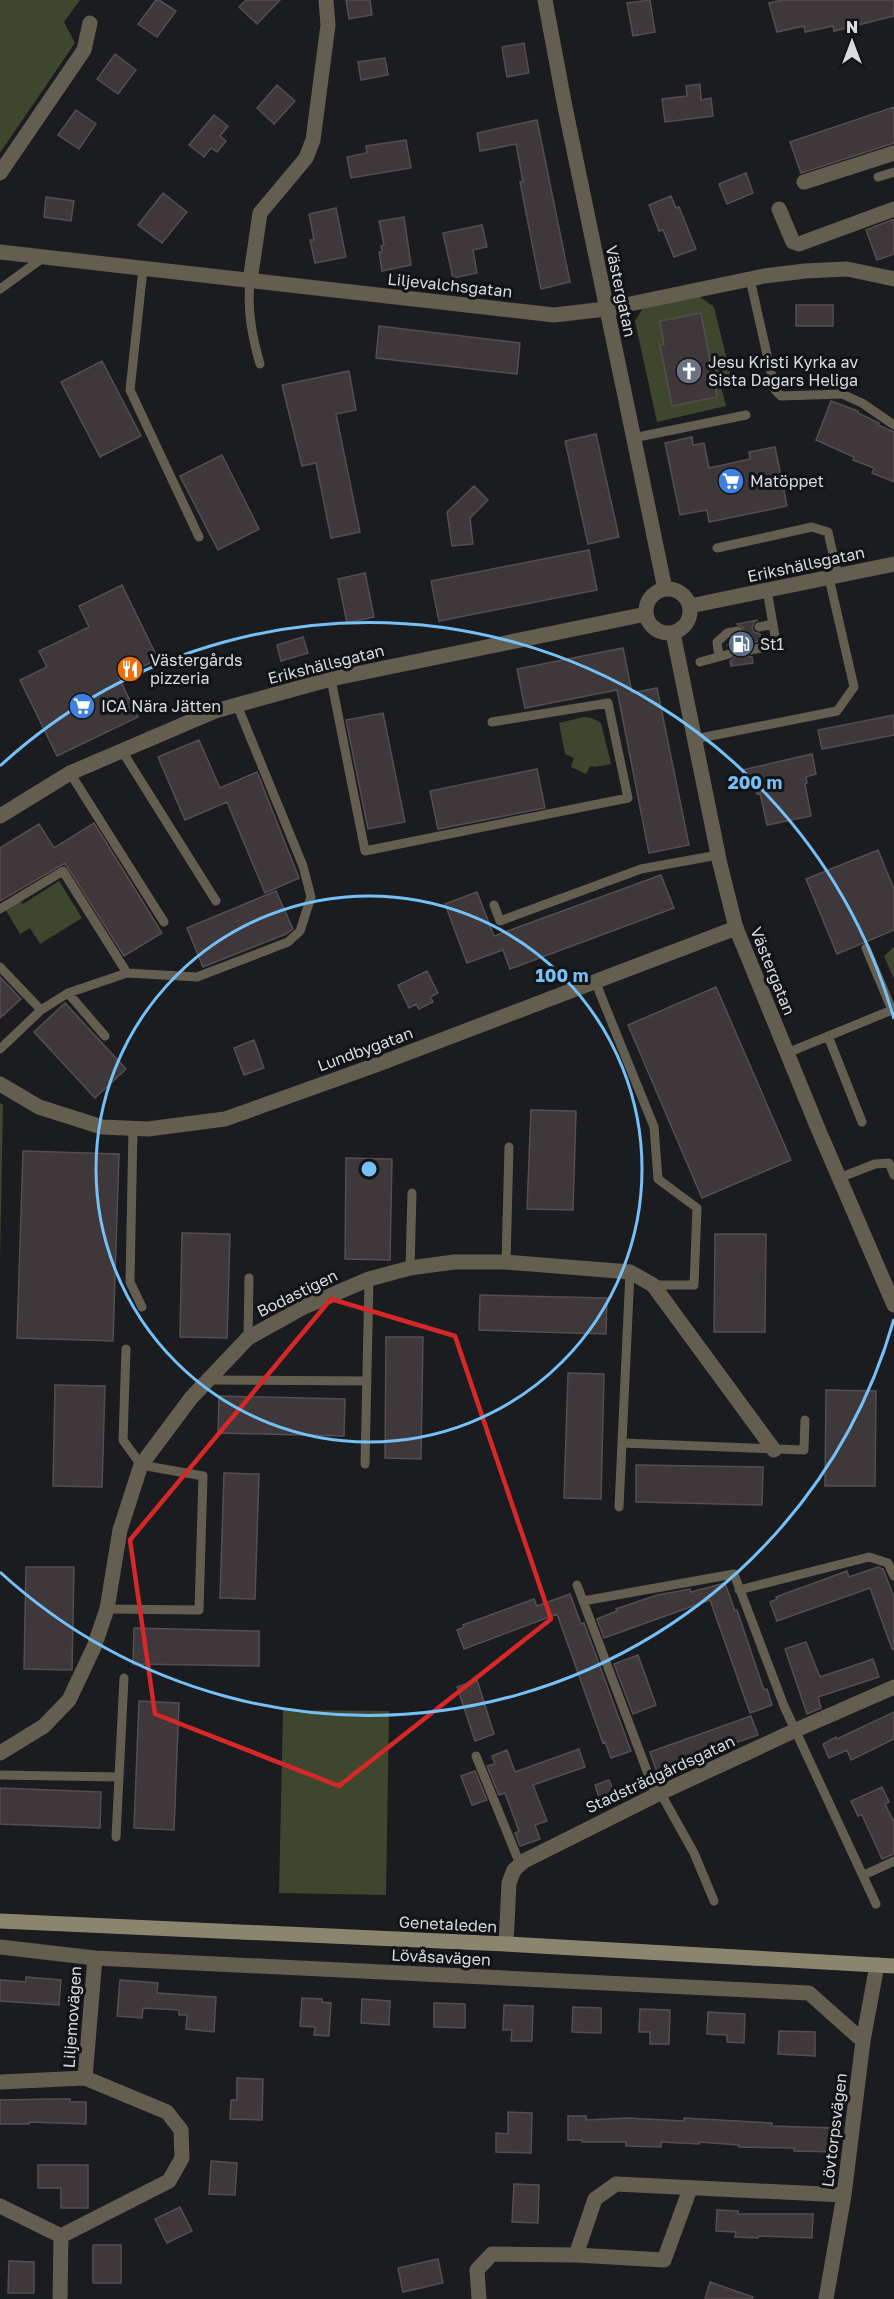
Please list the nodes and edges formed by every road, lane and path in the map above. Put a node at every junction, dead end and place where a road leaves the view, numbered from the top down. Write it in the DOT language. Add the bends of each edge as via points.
graph roads {
  1 [pos="326,0"];
  2 [pos="545,0"];
  3 [pos="90,22"];
  4 [pos="894,153"];
  5 [pos="894,172"];
  6 [pos="0,173"];
  7 [pos="878,177"];
  8 [pos="804,182"];
  9 [pos="779,209"];
  10 [pos="894,209"];
  11 [pos="0,252"];
  12 [pos="44,257"];
  13 [pos="143,269"];
  14 [pos="750,279"];
  15 [pos="894,279"];
  16 [pos="250,281"];
  17 [pos="0,289"];
  18 [pos="606,309"];
  19 [pos="260,364"];
  20 [pos="746,415"];
  21 [pos="894,425"];
  22 [pos="633,438"];
  23 [pos="199,537"];
  24 [pos="717,548"];
  25 [pos="894,564"];
  26 [pos="834,577"];
  27 [pos="665,589"];
  28 [pos="767,590"];
  29 [pos="690,606"];
  30 [pos="646,614"];
  31 [pos="773,624"];
  32 [pos="759,627"];
  33 [pos="738,631"];
  34 [pos="673,633"];
  35 [pos="750,650"];
  36 [pos="700,662"];
  37 [pos="331,679"];
  38 [pos="237,705"];
  39 [pos="492,722"];
  40 [pos="694,739"];
  41 [pos="122,751"];
  42 [pos="70,773"];
  43 [pos="0,816"];
  44 [pos="718,855"];
  45 [pos="216,901"];
  46 [pos="494,905"];
  47 [pos="0,909"];
  48 [pos="164,922"];
  49 [pos="736,928"];
  50 [pos="866,948"];
  51 [pos="0,967"];
  52 [pos="127,973"];
  53 [pos="595,981"];
  54 [pos="68,993"];
  55 [pos="41,1010"];
  56 [pos="893,1012"];
  57 [pos="105,1036"];
  58 [pos="828,1036"];
  59 [pos="0,1049"];
  60 [pos="787,1053"];
  61 [pos="0,1084"];
  62 [pos="861,1122"];
  63 [pos="133,1128"];
  64 [pos="509,1147"];
  65 [pos="894,1175"];
  66 [pos="839,1178"];
  67 [pos="412,1193"];
  68 [pos="506,1262"];
  69 [pos="410,1268"];
  70 [pos="630,1272"];
  71 [pos="249,1278"];
  72 [pos="369,1279"];
  73 [pos="652,1285"];
  74 [pos="894,1305"];
  75 [pos="142,1307"];
  76 [pos="248,1338"];
  77 [pos="126,1349"];
  78 [pos="208,1380"];
  79 [pos="367,1381"];
  80 [pos="805,1420"];
  81 [pos="622,1443"];
  82 [pos="774,1450"];
  83 [pos="365,1464"];
  84 [pos="141,1465"];
  85 [pos="620,1507"];
  86 [pos="894,1576"];
  87 [pos="577,1586"];
  88 [pos="739,1590"];
  89 [pos="583,1601"];
  90 [pos="107,1609"];
  91 [pos="124,1678"];
  92 [pos="894,1687"];
  93 [pos="796,1730"];
  94 [pos="0,1753"];
  95 [pos="476,1756"];
  96 [pos="0,1775"];
  97 [pos="118,1777"];
  98 [pos="658,1794"];
  99 [pos="116,1836"];
  100 [pos="894,1861"];
  101 [pos="520,1864"];
  102 [pos="864,1875"];
  103 [pos="714,1901"];
  104 [pos="876,1904"];
  105 [pos="0,1921"];
  106 [pos="506,1944"];
  107 [pos="0,1947"];
  108 [pos="95,1958"];
  109 [pos="877,1965"];
  110 [pos="894,1966"];
  111 [pos="863,2041"];
  112 [pos="85,2078"];
  113 [pos="0,2082"];
  114 [pos="690,2189"];
  115 [pos="844,2195"];
  116 [pos="0,2206"];
  117 [pos="61,2236"];
  118 [pos="576,2255"];
  119 [pos="60,2299"];
  120 [pos="480,2299"];
  121 [pos="826,2299"];
  1 -- 16 [label="street" via="328,25 313,140 306,158 260,213"];
  2 -- 18 [label="street, Västergatan"];
  3 -- 6 [label="street" via="84,50"];
  4 -- 8 [label="street"];
  5 -- 7 [label="lane"];
  9 -- 10 [label="street" via="793,242 799,244"];
  11 -- 12 [label="street, Liljevalchsgatan"];
  12 -- 13 [label="street, Liljevalchsgatan"];
  12 -- 17 [label="lane"];
  13 -- 16 [label="street, Liljevalchsgatan"];
  13 -- 23 [label="lane" via="130,390"];
  14 -- 15 [label="street, Liljevalchsgatan" via="846,269"];
  14 -- 18 [label="street, Liljevalchsgatan"];
  14 -- 21 [label="lane" via="775,390 781,396 842,394"];
  16 -- 18 [label="street, Liljevalchsgatan" via="554,315"];
  16 -- 19 [label="lane" via="252,339"];
  18 -- 22 [label="street, Västergatan"];
  20 -- 22 [label="lane"];
  22 -- 27 [label="street, Västergatan"];
  24 -- 26 [label="lane" via="812,527 828,532"];
  25 -- 26 [label="street, Erikshällsgatan"];
  26 -- 28 [label="street, Erikshällsgatan"];
  26 -- 40 [label="lane" via="854,687 837,711"];
  27 -- 29 [label="street" via="677,591"];
  27 -- 30 [label="street" via="654,593 647,602"];
  28 -- 29 [label="street, Erikshällsgatan"];
  28 -- 31 [label="lane"];
  29 -- 34 [label="street" via="688,621"];
  30 -- 34 [label="street" via="658,631"];
  30 -- 37 [label="street, Erikshällsgatan"];
  31 -- 32 [label="lane"];
  31 -- 35 [label="lane" via="773,646"];
  33 -- 36 [label="lane" via="720,637 717,642 724,655"];
  34 -- 40 [label="street, Västergatan"];
  37 -- 38 [label="street, Erikshällsgatan"];
  37 -- 39 [label="lane" via="365,851 628,798 608,703"];
  38 -- 41 [label="street, Erikshällsgatan"];
  38 -- 52 [label="lane" via="303,866 311,897 300,931 288,942 197,977"];
  40 -- 44 [label="street, Västergatan"];
  41 -- 42 [label="street, Erikshällsgatan"];
  41 -- 45 [label="lane"];
  42 -- 43 [label="street, Erikshällsgatan"];
  42 -- 48 [label="lane"];
  44 -- 46 [label="lane" via="641,868 500,921"];
  44 -- 49 [label="street, Västergatan"];
  47 -- 52 [label="lane" via="63,871"];
  49 -- 53 [label="street, Lundbygatan"];
  49 -- 60 [label="street, Västergatan"];
  50 -- 56 [label="lane"];
  51 -- 55 [label="lane"];
  52 -- 54 [label="lane"];
  53 -- 63 [label="street, Lundbygatan" via="225,1119"];
  53 -- 73 [label="lane" via="654,1126 658,1179 697,1208 694,1285"];
  54 -- 55 [label="lane"];
  54 -- 57 [label="lane"];
  55 -- 59 [label="lane"];
  56 -- 58 [label="lane"];
  58 -- 60 [label="lane"];
  58 -- 62 [label="lane"];
  60 -- 66 [label="street, Västergatan"];
  61 -- 63 [label="street, Lundbygatan" via="39,1107 102,1127"];
  63 -- 75 [label="lane" via="130,1282"];
  64 -- 68 [label="lane"];
  65 -- 66 [label="lane" via="889,1163 875,1164"];
  66 -- 74 [label="street, Västergatan"];
  67 -- 69 [label="lane"];
  68 -- 69 [label="street, Bodastigen" via="454,1262"];
  68 -- 70 [label="street, Bodastigen"];
  69 -- 72 [label="street, Bodastigen"];
  70 -- 73 [label="street, Bodastigen"];
  70 -- 81 [label="lane"];
  71 -- 76 [label="lane"];
  72 -- 76 [label="street, Bodastigen" via="304,1307"];
  72 -- 79 [label="lane"];
  73 -- 82 [label="street, Bodastigen"];
  76 -- 78 [label="street, Bodastigen"];
  77 -- 84 [label="lane" via="123,1440"];
  78 -- 79 [label="lane"];
  78 -- 84 [label="street, Bodastigen"];
  79 -- 83 [label="lane"];
  80 -- 82 [label="lane" via="804,1450"];
  81 -- 82 [label="lane"];
  81 -- 85 [label="lane"];
  84 -- 90 [label="street, Bodastigen" via="120,1530"];
  84 -- 90 [label="lane" via="203,1476 199,1610"];
  86 -- 88 [label="lane" via="888,1563 869,1557"];
  87 -- 89 [label="lane"];
  88 -- 89 [label="lane" via="734,1574"];
  88 -- 93 [label="lane"];
  89 -- 98 [label="lane"];
  90 -- 94 [label="street, Bodastigen" via="69,1701 44,1726"];
  91 -- 97 [label="lane"];
  92 -- 93 [label="street, Stadsträdgårdsgatan"];
  93 -- 98 [label="street, Stadsträdgårdsgatan"];
  93 -- 102 [label="lane"];
  95 -- 101 [label="lane"];
  96 -- 97 [label="lane"];
  97 -- 99 [label="lane"];
  98 -- 101 [label="street, Stadsträdgårdsgatan" via="548,1846"];
  98 -- 103 [label="lane" via="694,1853"];
  100 -- 102 [label="lane"];
  101 -- 106 [label="street" via="509,1883"];
  102 -- 104 [label="lane"];
  105 -- 106 [label="main road, Genetaleden"];
  106 -- 109 [label="main road, Genetaleden"];
  107 -- 108 [label="street, Lövåsavägen"];
  108 -- 111 [label="street, Lövåsavägen" via="809,1993"];
  108 -- 112 [label="street, Liljemovägen"];
  109 -- 110 [label="main road, Genetaleden"];
  109 -- 111 [label="street, Lövtorpsvägen"];
  111 -- 115 [label="street, Lövtorpsvägen"];
  112 -- 113 [label="street, Liljemovägen"];
  112 -- 117 [label="street, Liljemovägen" via="167,2112 181,2130 182,2158 169,2181"];
  114 -- 115 [label="street"];
  114 -- 118 [label="street" via="616,2184 595,2199"];
  114 -- 118 [label="street" via="664,2260"];
  115 -- 121 [label="street, Lövtorpsvägen"];
  116 -- 117 [label="street"];
  117 -- 119 [label="street"];
  118 -- 120 [label="street" via="492,2254 477,2270"];
}
